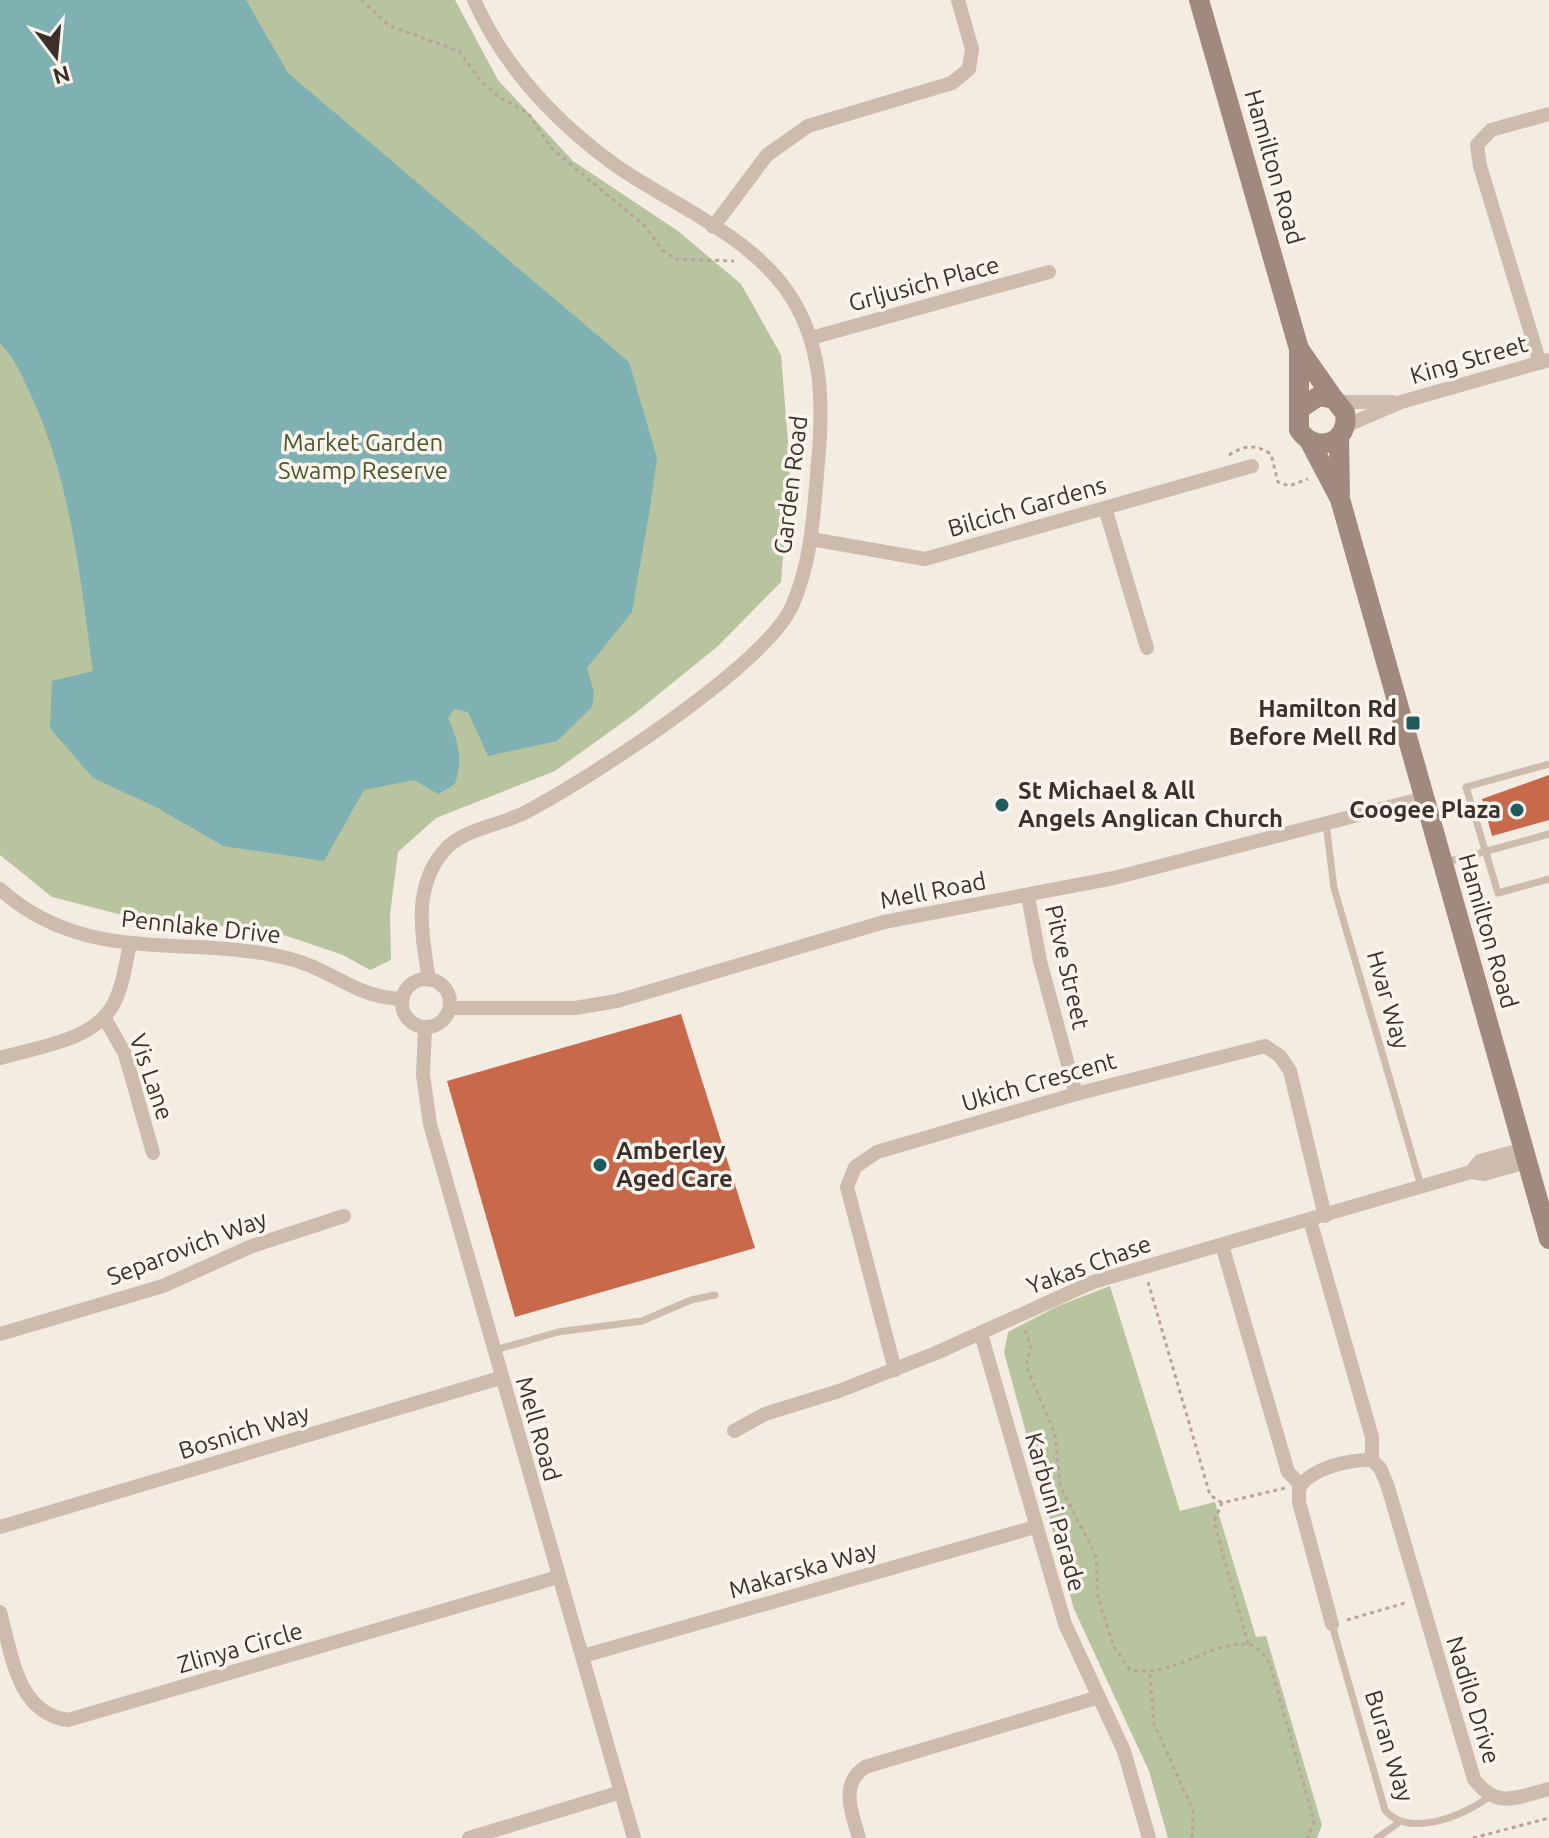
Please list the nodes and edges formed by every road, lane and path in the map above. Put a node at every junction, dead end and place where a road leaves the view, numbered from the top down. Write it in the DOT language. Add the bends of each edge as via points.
graph roads {
  1 [pos="361,0"];
  2 [pos="474,0"];
  3 [pos="958,0"];
  4 [pos="1199,0"];
  5 [pos="1549,114"];
  6 [pos="713,227"];
  7 [pos="739,262"];
  8 [pos="1049,272"];
  9 [pos="811,338"];
  10 [pos="1299,349"];
  11 [pos="1544,362"];
  12 [pos="1336,401"];
  13 [pos="1401,402"];
  14 [pos="1301,408"];
  15 [pos="1342,432"];
  16 [pos="1310,442"];
  17 [pos="1219,462"];
  18 [pos="1252,466"];
  19 [pos="1313,476"];
  20 [pos="1340,499"];
  21 [pos="1105,508"];
  22 [pos="811,539"];
  23 [pos="1147,648"];
  24 [pos="1549,764"];
  25 [pos="1424,798"];
  26 [pos="1326,823"];
  27 [pos="1549,834"];
  28 [pos="1486,852"];
  29 [pos="1441,864"];
  30 [pos="1549,879"];
  31 [pos="0,889"];
  32 [pos="1028,896"];
  33 [pos="130,943"];
  34 [pos="429,980"];
  35 [pos="402,999"];
  36 [pos="450,1008"];
  37 [pos="104,1017"];
  38 [pos="425,1028"];
  39 [pos="0,1058"];
  40 [pos="1076,1094"];
  41 [pos="153,1153"];
  42 [pos="1525,1156"];
  43 [pos="1421,1186"];
  44 [pos="344,1216"];
  45 [pos="1325,1216"];
  46 [pos="1310,1220"];
  47 [pos="1549,1239"];
  48 [pos="1222,1245"];
  49 [pos="1144,1265"];
  50 [pos="715,1295"];
  51 [pos="1018,1314"];
  52 [pos="0,1334"];
  53 [pos="981,1334"];
  54 [pos="493,1350"];
  55 [pos="895,1370"];
  56 [pos="500,1378"];
  57 [pos="734,1431"];
  58 [pos="1372,1460"];
  59 [pos="1300,1486"];
  60 [pos="1222,1503"];
  61 [pos="0,1527"];
  62 [pos="1035,1527"];
  63 [pos="558,1577"];
  64 [pos="1419,1599"];
  65 [pos="0,1612"];
  66 [pos="1332,1624"];
  67 [pos="1248,1644"];
  68 [pos="583,1656"];
  69 [pos="1150,1674"];
  70 [pos="1099,1697"];
  71 [pos="1549,1789"];
  72 [pos="621,1792"];
  73 [pos="1490,1796"];
  74 [pos="1549,1818"];
  75 [pos="1397,1824"];
  76 [pos="469,1838"];
  77 [pos="634,1838"];
  78 [pos="859,1838"];
  79 [pos="1149,1838"];
  80 [pos="1192,1838"];
  81 [pos="1308,1838"];
  82 [pos="1377,1838"];
  83 [pos="1473,1838"];
  1 -- 7 [label="path" via="390,26 459,51 480,80 528,113 552,149 645,226 662,250 676,259"];
  2 -- 6 [label="street, Garden Road" via="487,29 531,93 613,163"];
  3 -- 6 [label="street" via="972,49 969,69 952,83 808,126 767,155"];
  4 -- 10 [label="main road, Hamilton Road"];
  5 -- 11 [label="street" via="1491,130 1477,145"];
  6 -- 9 [label="street, Garden Road" via="766,264 796,304"];
  8 -- 9 [label="street, Grljusich Place"];
  9 -- 22 [label="street, Garden Road" via="823,407"];
  10 -- 12 [label="main road, Hamilton Road"];
  10 -- 14 [label="main road, Hamilton Road"];
  11 -- 13 [label="street, King Street"];
  12 -- 13 [label="street, King Street"];
  12 -- 14 [label="main road" via="1312,398"];
  12 -- 15 [label="main road" via="1345,413"];
  13 -- 15 [label="street, King Street"];
  14 -- 16 [label="main road" via="1297,423"];
  15 -- 16 [label="main road" via="1325,445"];
  15 -- 20 [label="main road, Hamilton Road"];
  16 -- 20 [label="main road, Hamilton Road"];
  17 -- 19 [label="path" via="1249,445 1271,454 1278,482 1284,485"];
  18 -- 21 [label="street, Bilcich Gardens"];
  20 -- 25 [label="main road, Hamilton Road"];
  21 -- 22 [label="street, Bilcich Gardens" via="925,559"];
  21 -- 23 [label="street"];
  22 -- 34 [label="street, Garden Road" via="791,608 749,658 580,784 520,815 469,833 444,850 426,880 420,915"];
  24 -- 28 [label="lane" via="1466,787"];
  25 -- 26 [label="street, Mell Road"];
  25 -- 29 [label="main road, Hamilton Road"];
  26 -- 32 [label="street, Mell Road"];
  26 -- 43 [label="lane, Hvar Way" via="1334,888"];
  27 -- 28 [label="lane"];
  28 -- 29 [label="lane"];
  28 -- 30 [label="lane" via="1498,893"];
  29 -- 42 [label="main road, Hamilton Road"];
  31 -- 33 [label="street, Pennlake Drive" via="51,923"];
  32 -- 36 [label="street, Mell Road" via="884,922 617,1001 575,1008"];
  32 -- 40 [label="street, Pitve Street"];
  33 -- 35 [label="street, Pennlake Drive" via="268,954 314,967 366,995"];
  33 -- 37 [label="street" via="118,993"];
  34 -- 35 [label="street" via="414,982"];
  34 -- 36 [label="street" via="443,986"];
  35 -- 38 [label="street" via="405,1015"];
  36 -- 38 [label="street" via="438,1024"];
  37 -- 39 [label="street" via="70,1038"];
  37 -- 41 [label="street, Vis Lane" via="125,1054"];
  38 -- 54 [label="street, Mell Road" via="423,1075 430,1124"];
  40 -- 45 [label="street, Ukich Crescent" via="1265,1046 1290,1071"];
  40 -- 55 [label="street, Ukich Crescent" via="877,1152 855,1167 848,1198"];
  42 -- 43 [label="street, Yakas Chase" via="1480,1161 1471,1172"];
  42 -- 47 [label="main road, Hamilton Road"];
  43 -- 45 [label="street, Yakas Chase"];
  44 -- 52 [label="street, Separovich Way" via="252,1246 163,1286"];
  45 -- 46 [label="street, Yakas Chase"];
  46 -- 48 [label="street, Yakas Chase"];
  46 -- 58 [label="street, Nadilo Drive" via="1372,1437"];
  48 -- 49 [label="street, Yakas Chase"];
  48 -- 59 [label="street" via="1288,1472"];
  49 -- 51 [label="street, Yakas Chase"];
  49 -- 60 [label="path" via="1210,1495"];
  50 -- 54 [label="lane" via="642,1321 558,1332"];
  51 -- 53 [label="street, Yakas Chase"];
  51 -- 69 [label="path" via="1031,1346 1026,1366 1055,1434 1060,1486 1096,1556 1098,1598 1114,1647 1130,1670"];
  53 -- 55 [label="street, Yakas Chase"];
  53 -- 62 [label="street, Karbuni Parade"];
  54 -- 56 [label="street, Mell Road"];
  55 -- 57 [label="street, Yakas Chase" via="765,1414"];
  56 -- 61 [label="street, Bosnich Way"];
  56 -- 63 [label="street, Mell Road"];
  58 -- 59 [label="street" via="1312,1475"];
  58 -- 64 [label="street, Nadilo Drive" via="1384,1476"];
  59 -- 60 [label="path"];
  59 -- 66 [label="street" via="1299,1502"];
  60 -- 67 [label="path" via="1214,1522"];
  62 -- 68 [label="street, Makarska Way"];
  62 -- 70 [label="street, Karbuni Parade" via="1065,1624"];
  63 -- 65 [label="street, Zlinya Circle" via="68,1720 31,1705"];
  63 -- 68 [label="street, Mell Road"];
  64 -- 66 [label="path"];
  64 -- 73 [label="street, Nadilo Drive" via="1468,1766"];
  66 -- 75 [label="lane, Buran Way" via="1385,1810"];
  67 -- 69 [label="path"];
  67 -- 81 [label="path" via="1270,1664 1314,1821"];
  68 -- 72 [label="street, Mell Road"];
  69 -- 80 [label="path" via="1154,1724 1193,1810"];
  70 -- 78 [label="street" via="865,1767 852,1781 849,1802"];
  70 -- 79 [label="street, Karbuni Parade" via="1124,1751"];
  71 -- 73 [label="street, Nadilo Drive" via="1506,1799"];
  72 -- 76 [label="street"];
  72 -- 77 [label="street, Mell Road"];
  73 -- 75 [label="lane, Buran Way" via="1462,1816 1417,1829"];
  74 -- 83 [label="path"];
  75 -- 82 [label="lane"];
}
